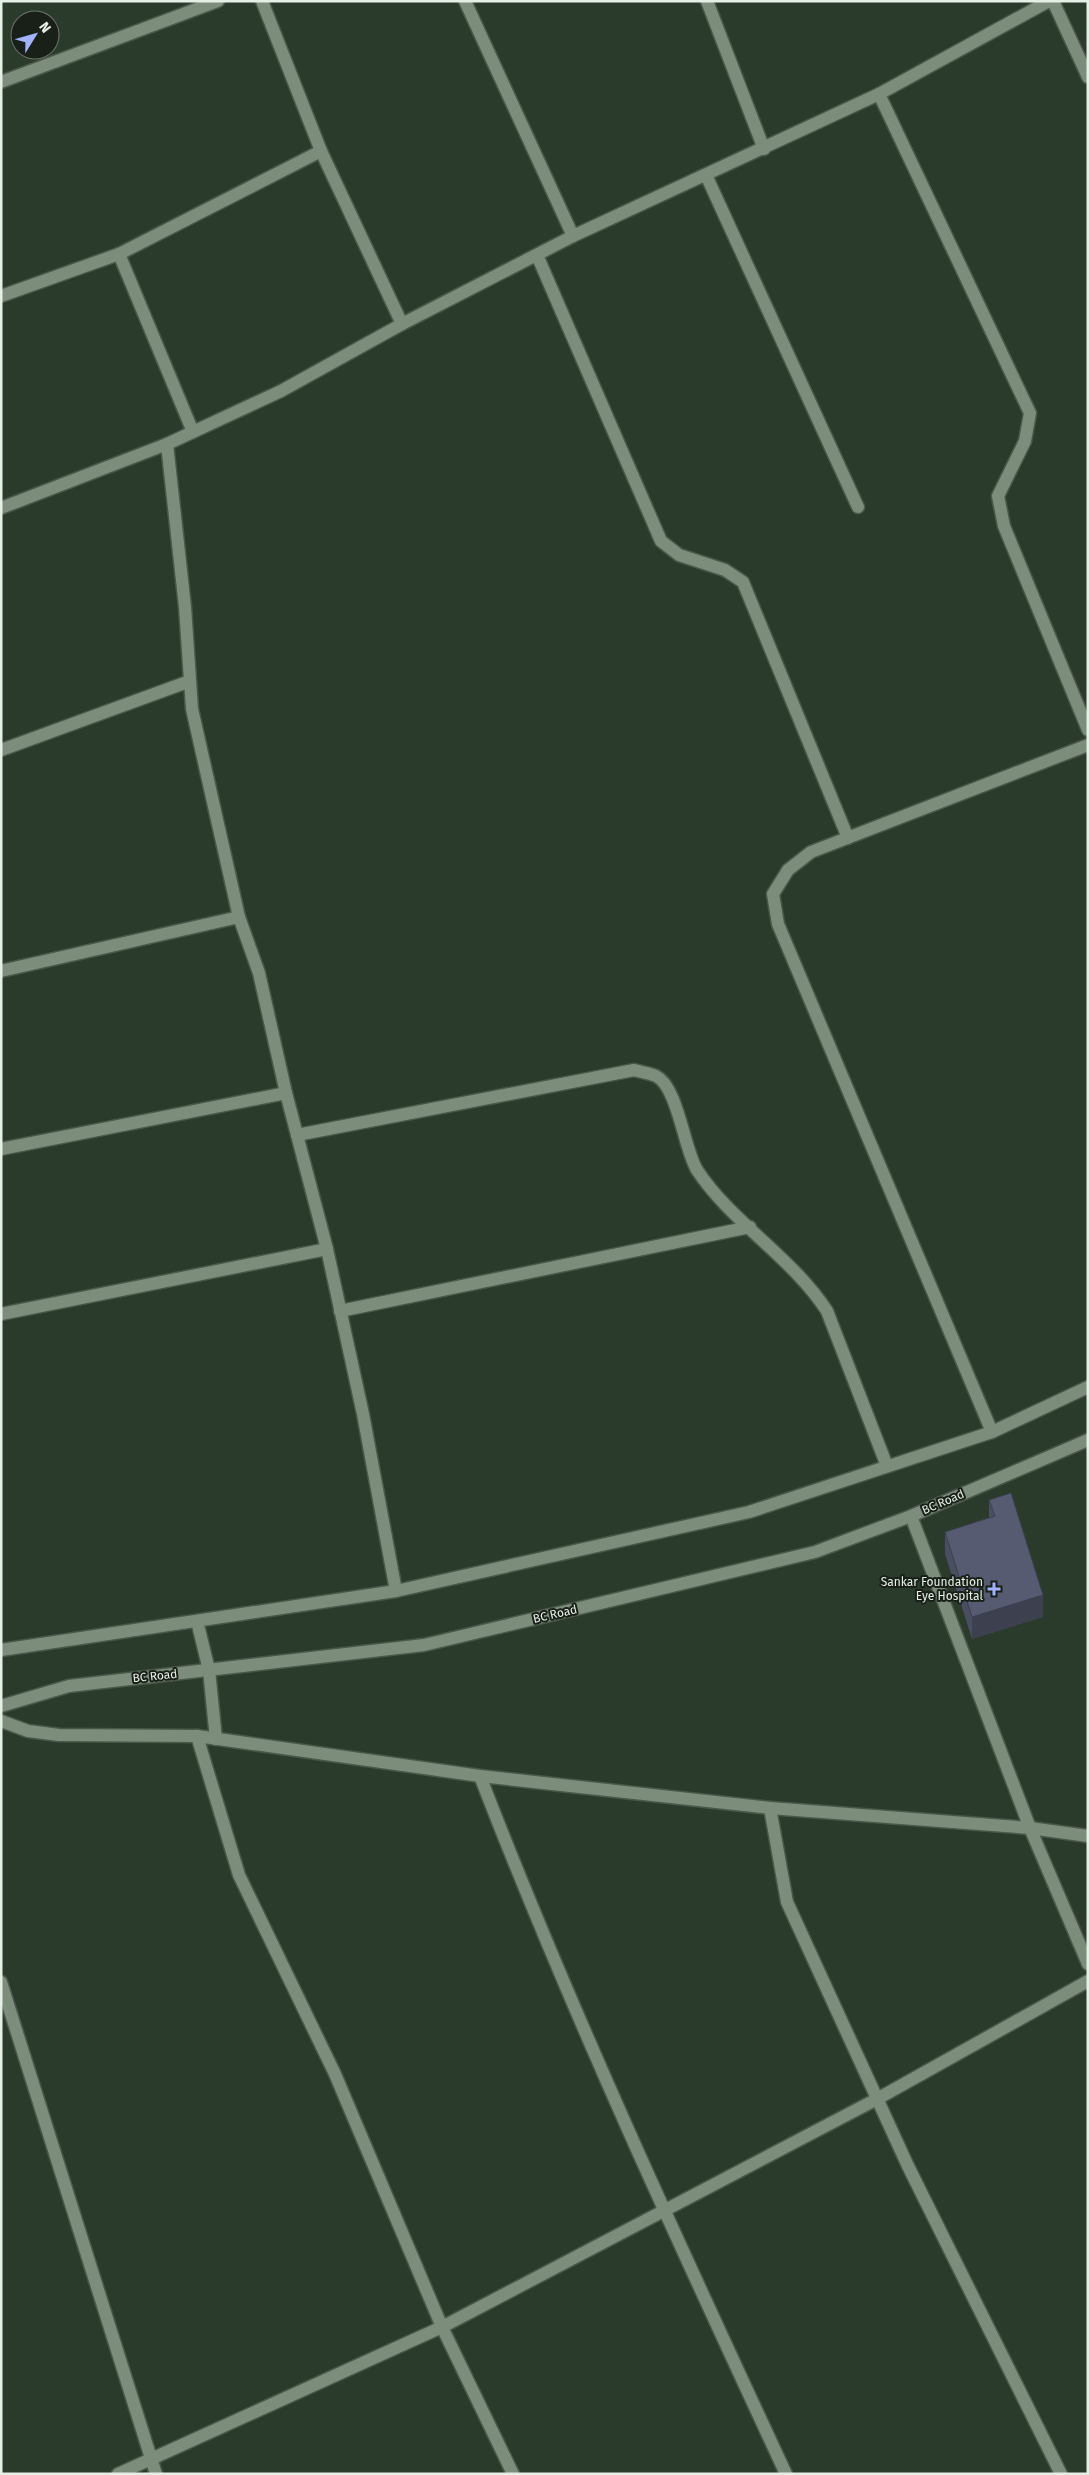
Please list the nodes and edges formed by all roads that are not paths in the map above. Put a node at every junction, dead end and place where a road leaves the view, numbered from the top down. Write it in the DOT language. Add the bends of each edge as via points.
graph roads {
  1 [pos="218,1"];
  2 [pos="262,1"];
  3 [pos="465,1"];
  4 [pos="708,1"];
  5 [pos="1051,1"];
  6 [pos="1088,77"];
  7 [pos="1,82"];
  8 [pos="879,94"];
  9 [pos="764,149"];
  10 [pos="321,151"];
  11 [pos="706,176"];
  12 [pos="573,236"];
  13 [pos="119,254"];
  14 [pos="537,255"];
  15 [pos="1,296"];
  16 [pos="402,324"];
  17 [pos="193,432"];
  18 [pos="168,444"];
  19 [pos="858,507"];
  20 [pos="1,508"];
  21 [pos="190,681"];
  22 [pos="1088,730"];
  23 [pos="1088,745"];
  24 [pos="1,750"];
  25 [pos="848,838"];
  26 [pos="239,917"];
  27 [pos="1,971"];
  28 [pos="286,1094"];
  29 [pos="297,1135"];
  30 [pos="1,1149"];
  31 [pos="750,1227"];
  32 [pos="327,1249"];
  33 [pos="340,1310"];
  34 [pos="1,1314"];
  35 [pos="1088,1387"];
  36 [pos="992,1432"];
  37 [pos="1088,1440"];
  38 [pos="888,1466"];
  39 [pos="911,1516"];
  40 [pos="396,1591"];
  41 [pos="197,1621"];
  42 [pos="1,1650"];
  43 [pos="209,1670"];
  44 [pos="1,1706"];
  45 [pos="1,1721"];
  46 [pos="197,1736"];
  47 [pos="216,1739"];
  48 [pos="480,1776"];
  49 [pos="770,1808"];
  50 [pos="1030,1828"];
  51 [pos="1088,1836"];
  52 [pos="1088,1964"];
  53 [pos="1088,1980"];
  54 [pos="1,1982"];
  55 [pos="877,2099"];
  56 [pos="664,2212"];
  57 [pos="442,2327"];
  58 [pos="152,2460"];
  59 [pos="118,2474"];
  60 [pos="156,2474"];
  61 [pos="513,2474"];
  62 [pos="786,2474"];
  63 [pos="1061,2474"];
  1 -- 7 [label="street"];
  2 -- 10 [label="street"];
  3 -- 12 [label="street"];
  4 -- 9 [label="street"];
  5 -- 6 [label="street"];
  5 -- 8 [label="street"];
  8 -- 9 [label="street"];
  8 -- 22 [label="street" via="1030,413 1025,441 998,496 1004,526"];
  9 -- 11 [label="street"];
  10 -- 13 [label="street"];
  10 -- 16 [label="street"];
  11 -- 12 [label="street"];
  11 -- 19 [label="street"];
  12 -- 14 [label="street"];
  13 -- 15 [label="street"];
  13 -- 17 [label="street"];
  14 -- 16 [label="street"];
  14 -- 25 [label="street" via="661,541 679,555 725,570 743,582"];
  16 -- 17 [label="street" via="281,391"];
  17 -- 18 [label="street"];
  18 -- 20 [label="street"];
  18 -- 21 [label="street"];
  21 -- 24 [label="street"];
  21 -- 26 [label="street" via="192,709"];
  23 -- 25 [label="street"];
  25 -- 36 [label="street" via="811,852 788,870 773,894 778,924"];
  26 -- 27 [label="street"];
  26 -- 28 [label="street" via="259,973"];
  28 -- 29 [label="street"];
  28 -- 30 [label="street"];
  29 -- 31 [label="street" via="634,1070 657,1076 666,1088 696,1168"];
  29 -- 32 [label="street"];
  31 -- 33 [label="street"];
  31 -- 38 [label="street" via="812,1288 826,1311"];
  32 -- 33 [label="street"];
  32 -- 34 [label="street"];
  33 -- 40 [label="street"];
  35 -- 36 [label="street"];
  36 -- 38 [label="street"];
  37 -- 39 [label="street, BC Road"];
  38 -- 40 [label="street" via="749,1512"];
  39 -- 43 [label="street, BC Road" via="815,1552 424,1645"];
  39 -- 50 [label="street"];
  40 -- 41 [label="street"];
  41 -- 42 [label="street"];
  41 -- 43 [label="street"];
  43 -- 44 [label="street, BC Road" via="69,1686"];
  43 -- 47 [label="street"];
  45 -- 46 [label="street" via="28,1731 59,1735"];
  46 -- 47 [label="street"];
  46 -- 57 [label="street" via="239,1875 335,2074"];
  47 -- 48 [label="street"];
  48 -- 49 [label="street"];
  48 -- 56 [label="street" via="524,1891"];
  49 -- 50 [label="street"];
  49 -- 55 [label="street" via="787,1902"];
  50 -- 51 [label="street"];
  50 -- 52 [label="street"];
  53 -- 55 [label="street"];
  54 -- 58 [label="street"];
  55 -- 56 [label="street"];
  55 -- 63 [label="street"];
  56 -- 57 [label="street"];
  56 -- 62 [label="street"];
  57 -- 58 [label="street"];
  57 -- 61 [label="street"];
  58 -- 59 [label="street"];
  58 -- 60 [label="street"];
}
